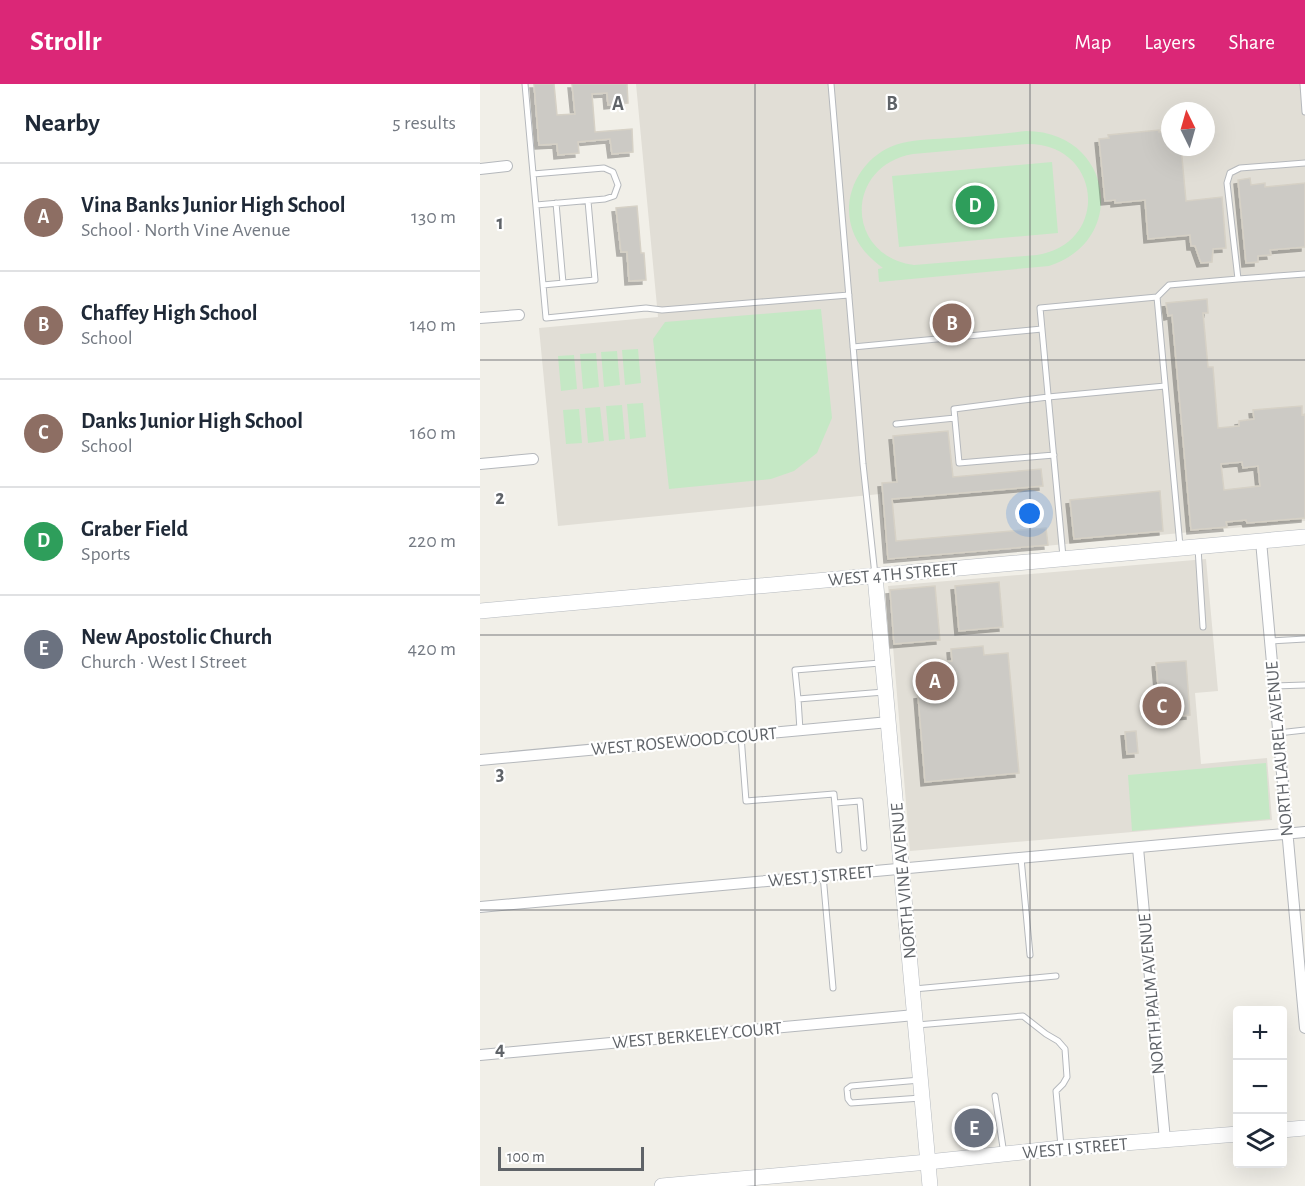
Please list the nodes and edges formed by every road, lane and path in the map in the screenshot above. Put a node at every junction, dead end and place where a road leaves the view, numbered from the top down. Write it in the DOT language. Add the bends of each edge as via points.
graph roads {
  1 [pos="525,84"];
  2 [pos="831,84"];
  3 [pos="1303,84"];
  4 [pos="1305,112"];
  5 [pos="1305,163"];
  6 [pos="507,166"];
  7 [pos="480,169"];
  8 [pos="533,174"];
  9 [pos="588,201"];
  10 [pos="556,204"];
  11 [pos="536,205"];
  12 [pos="1305,274"];
  13 [pos="1238,279"];
  14 [pos="563,283"];
  15 [pos="543,285"];
  16 [pos="849,295"];
  17 [pos="1157,297"];
  18 [pos="519,315"];
  19 [pos="480,318"];
  20 [pos="1042,329"];
  21 [pos="853,347"];
  22 [pos="1165,386"];
  23 [pos="1048,397"];
  24 [pos="955,418"];
  25 [pos="896,424"];
  26 [pos="1054,455"];
  27 [pos="533,459"];
  28 [pos="480,464"];
  29 [pos="1305,537"];
  30 [pos="1261,541"];
  31 [pos="1198,547"];
  32 [pos="1180,548"];
  33 [pos="1063,559"];
  34 [pos="875,576"];
  35 [pos="480,611"];
  36 [pos="1203,627"];
  37 [pos="1305,639"];
  38 [pos="1270,641"];
  39 [pos="884,663"];
  40 [pos="1305,685"];
  41 [pos="1274,686"];
  42 [pos="886,692"];
  43 [pos="798,699"];
  44 [pos="889,722"];
  45 [pos="800,730"];
  46 [pos="1305,730"];
  47 [pos="1278,733"];
  48 [pos="741,735"];
  49 [pos="480,760"];
  50 [pos="835,803"];
  51 [pos="1305,832"];
  52 [pos="1287,834"];
  53 [pos="864,848"];
  54 [pos="1138,848"];
  55 [pos="839,850"];
  56 [pos="1021,858"];
  57 [pos="901,868"];
  58 [pos="823,875"];
  59 [pos="480,907"];
  60 [pos="1030,955"];
  61 [pos="1056,976"];
  62 [pos="833,988"];
  63 [pos="912,990"];
  64 [pos="915,1020"];
  65 [pos="1305,1028"];
  66 [pos="480,1055"];
  67 [pos="921,1080"];
  68 [pos="995,1096"];
  69 [pos="922,1098"];
  70 [pos="1305,1128"];
  71 [pos="1287,1130"];
  72 [pos="1233,1134"];
  73 [pos="1165,1140"];
  74 [pos="1061,1148"];
  75 [pos="1004,1154"];
  76 [pos="928,1162"];
  77 [pos="662,1186"];
  78 [pos="930,1186"];
  1 -- 8 [label="lane"];
  2 -- 16 [label="lane"];
  3 -- 4 [label="lane"];
  5 -- 13 [label="lane" via="1240,168 1230,173 1227,183"];
  6 -- 7 [label="street"];
  8 -- 9 [label="lane" via="604,168 613,172 618,185 614,196"];
  8 -- 11 [label="lane"];
  9 -- 10 [label="lane"];
  9 -- 14 [label="lane" via="595,280"];
  10 -- 11 [label="lane"];
  10 -- 14 [label="lane"];
  11 -- 15 [label="lane"];
  12 -- 13 [label="lane"];
  13 -- 17 [label="lane" via="1169,285"];
  14 -- 15 [label="lane"];
  15 -- 16 [label="lane" via="546,318"];
  16 -- 21 [label="lane"];
  17 -- 20 [label="lane" via="1040,308"];
  17 -- 22 [label="lane"];
  18 -- 19 [label="street"];
  20 -- 21 [label="lane"];
  20 -- 23 [label="lane"];
  21 -- 34 [label="lane"];
  22 -- 23 [label="lane"];
  22 -- 32 [label="lane"];
  23 -- 24 [label="lane" via="954,409"];
  23 -- 26 [label="lane"];
  24 -- 25 [label="lane"];
  24 -- 26 [label="lane" via="959,463"];
  26 -- 33 [label="lane"];
  27 -- 28 [label="street"];
  29 -- 30 [label="street, WEST 4TH STREET"];
  30 -- 31 [label="street, WEST 4TH STREET"];
  30 -- 38 [label="street, NORTH LAUREL AVENUE"];
  31 -- 32 [label="street, WEST 4TH STREET"];
  31 -- 36 [label="lane"];
  32 -- 33 [label="street, WEST 4TH STREET"];
  33 -- 34 [label="street, WEST 4TH STREET"];
  34 -- 35 [label="street, WEST 4TH STREET"];
  34 -- 39 [label="street, NORTH VINE AVENUE"];
  37 -- 38 [label="lane"];
  38 -- 41 [label="street, NORTH LAUREL AVENUE"];
  39 -- 42 [label="street, NORTH VINE AVENUE"];
  39 -- 43 [label="lane" via="795,670"];
  40 -- 41 [label="lane"];
  41 -- 47 [label="street, NORTH LAUREL AVENUE"];
  42 -- 43 [label="lane"];
  42 -- 44 [label="street, NORTH VINE AVENUE"];
  43 -- 45 [label="lane"];
  44 -- 45 [label="street, WEST ROSEWOOD COURT"];
  44 -- 57 [label="street, NORTH VINE AVENUE"];
  45 -- 48 [label="street, WEST ROSEWOOD COURT"];
  46 -- 47 [label="lane"];
  47 -- 52 [label="street, NORTH LAUREL AVENUE"];
  48 -- 49 [label="street, WEST ROSEWOOD COURT"];
  48 -- 50 [label="lane" via="746,801 834,794"];
  50 -- 53 [label="lane" via="860,801"];
  50 -- 55 [label="lane"];
  51 -- 52 [label="street, WEST J STREET"];
  52 -- 54 [label="street, WEST J STREET"];
  52 -- 65 [label="street, NORTH LAUREL AVENUE"];
  54 -- 56 [label="street, WEST J STREET"];
  54 -- 73 [label="street, NORTH PALM AVENUE"];
  56 -- 57 [label="street, WEST J STREET"];
  56 -- 60 [label="lane"];
  57 -- 58 [label="street, WEST J STREET"];
  57 -- 63 [label="street, NORTH VINE AVENUE"];
  58 -- 59 [label="street, WEST J STREET"];
  58 -- 62 [label="lane"];
  61 -- 63 [label="lane"];
  63 -- 64 [label="street, NORTH VINE AVENUE"];
  64 -- 66 [label="street, WEST BERKELEY COURT"];
  64 -- 67 [label="street, NORTH VINE AVENUE"];
  64 -- 74 [label="lane" via="1023,1016 1058,1041 1065,1049 1067,1077 1056,1091"];
  67 -- 69 [label="street, NORTH VINE AVENUE"];
  67 -- 69 [label="lane" via="847,1089 851,1103"];
  68 -- 75 [label="lane"];
  69 -- 76 [label="street, NORTH VINE AVENUE"];
  70 -- 71 [label="street"];
  72 -- 73 [label="street, WEST I STREET"];
  73 -- 74 [label="street, WEST I STREET"];
  74 -- 75 [label="street, WEST I STREET"];
  75 -- 76 [label="street, WEST I STREET"];
  76 -- 77 [label="street, WEST I STREET"];
  76 -- 78 [label="street, NORTH VINE AVENUE"];
}
